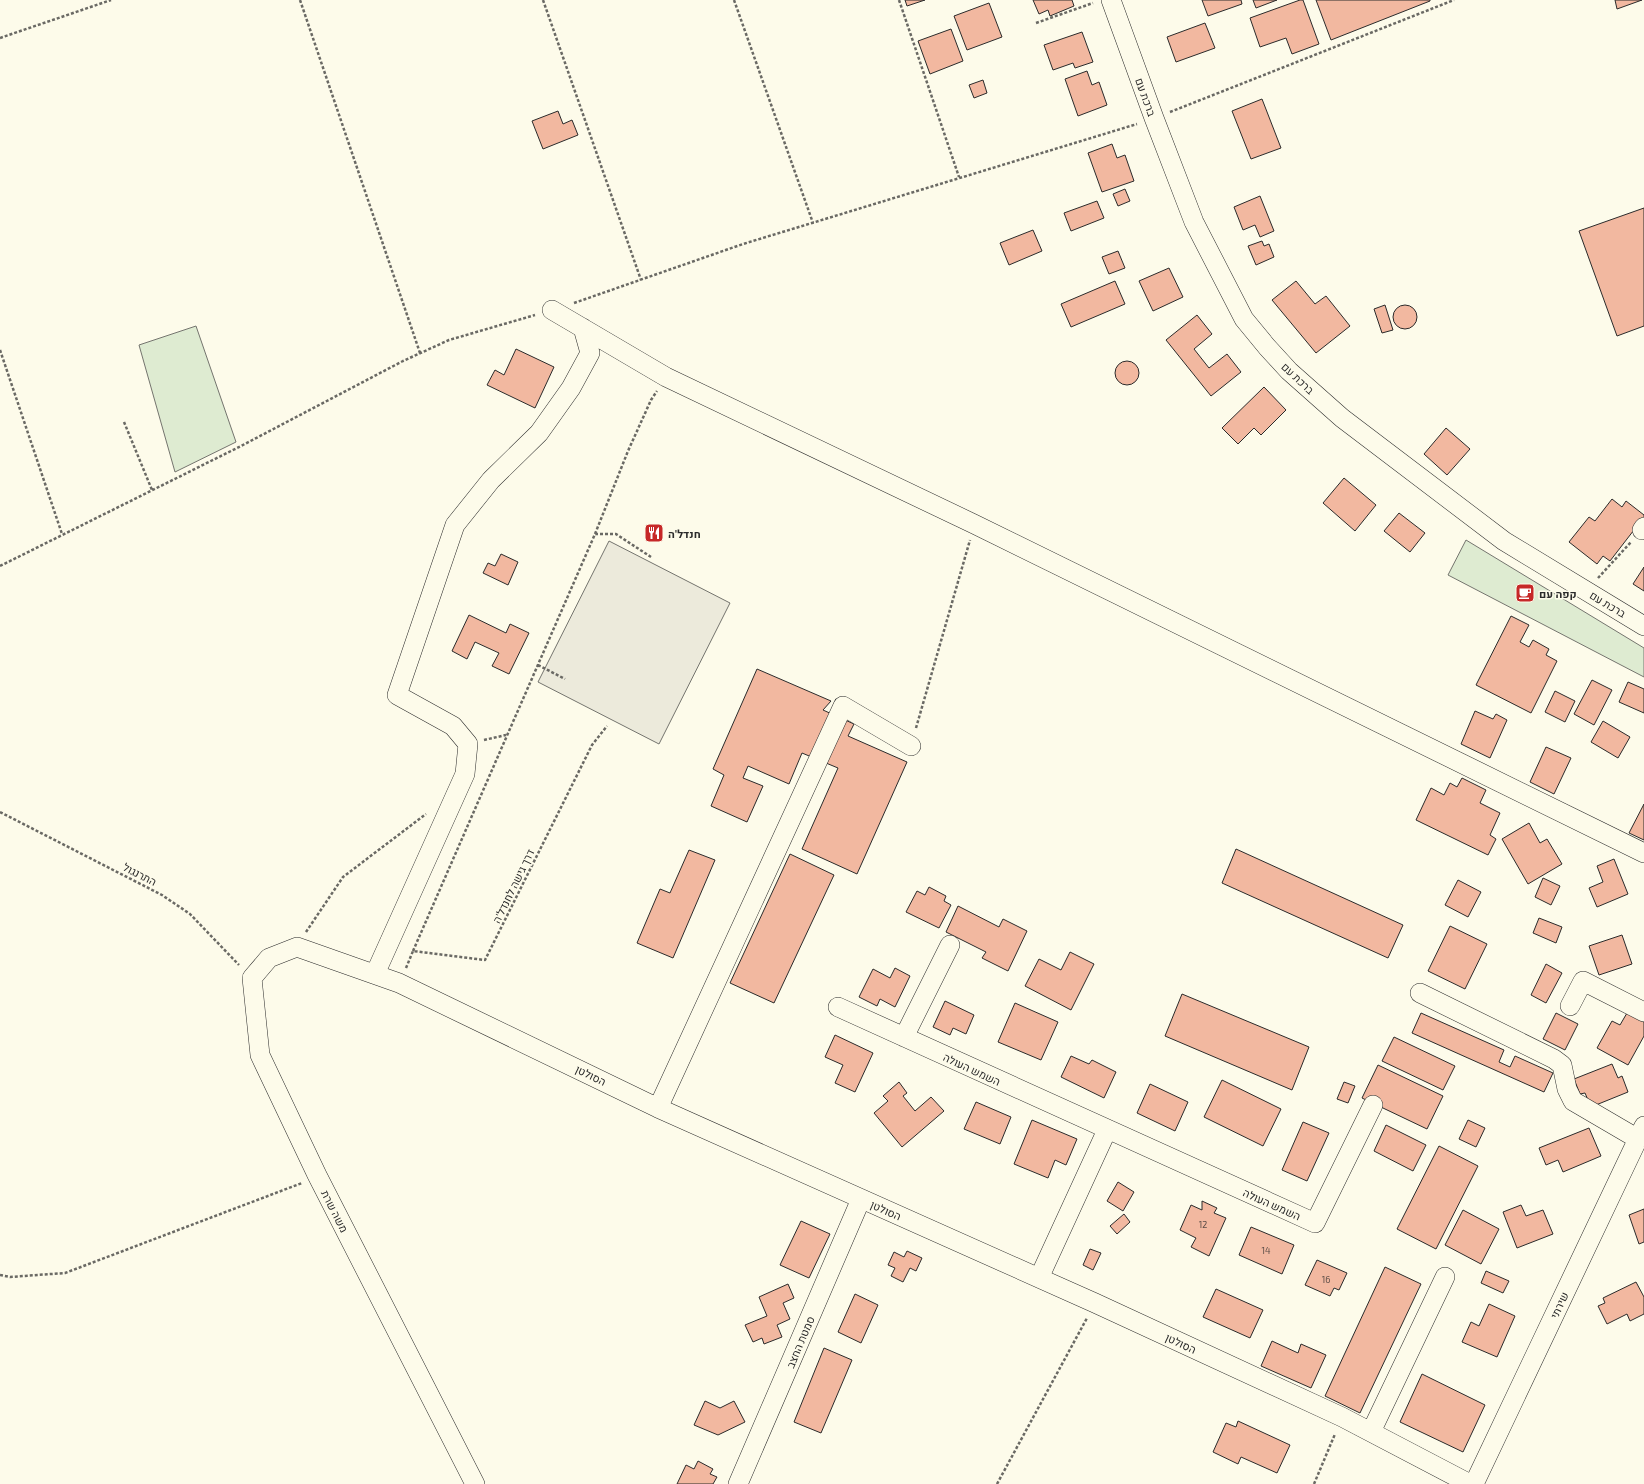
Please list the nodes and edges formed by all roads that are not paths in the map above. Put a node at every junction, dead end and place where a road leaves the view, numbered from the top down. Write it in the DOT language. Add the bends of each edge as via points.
graph roads {
  1 [pos="1103,1"];
  2 [pos="552,310"];
  3 [pos="583,328"];
  4 [pos="1644,626"];
  5 [pos="911,746"];
  6 [pos="1644,853"];
  7 [pos="950,945"];
  8 [pos="375,974"];
  9 [pos="252,978"];
  10 [pos="1420,993"];
  11 [pos="1570,1006"];
  12 [pos="838,1007"];
  13 [pos="1644,1012"];
  14 [pos="904,1037"];
  15 [pos="1373,1105"];
  16 [pos="658,1108"];
  17 [pos="1108,1130"];
  18 [pos="1641,1133"];
  19 [pos="861,1199"];
  20 [pos="1445,1277"];
  21 [pos="1039,1278"];
  22 [pos="1371,1432"];
  23 [pos="475,1484"];
  24 [pos="738,1484"];
  25 [pos="1470,1484"];
  26 [pos="1474,1484"];
  1 -- 4 [label="street, ברכת עם" via="1154,118 1194,222 1244,319 1267,347 1289,371 1342,418 1428,485 1504,541"];
  2 -- 3 [label="street"];
  3 -- 6 [label="street" via="666,377 974,524"];
  3 -- 8 [label="street" via="590,353 571,388 539,433 491,480 455,525 397,695 453,726 468,744 465,774"];
  5 -- 16 [label="street" via="843,706"];
  7 -- 14 [label="street"];
  8 -- 9 [label="street, הסולטן" via="297,947 269,958"];
  8 -- 16 [label="street, הסולטן" via="399,983"];
  9 -- 23 [label="street, משה שרת" via="260,1055 323,1188"];
  10 -- 18 [label="street" via="1554,1058 1562,1065 1573,1101"];
  11 -- 13 [label="street" via="1584,982"];
  12 -- 14 [label="street, השמש העולה"];
  14 -- 17 [label="street, השמש העולה"];
  15 -- 17 [label="street, השמש העולה" via="1315,1224"];
  16 -- 19 [label="street, הסולטן"];
  17 -- 21 [label="street"];
  18 -- 26 [label="street, שירתי"];
  19 -- 21 [label="street, הסולטן"];
  19 -- 24 [label="street, סמטת החצב"];
  20 -- 22 [label="street"];
  21 -- 22 [label="street, הסולטן"];
  22 -- 25 [label="street, הסולטן"];
}
